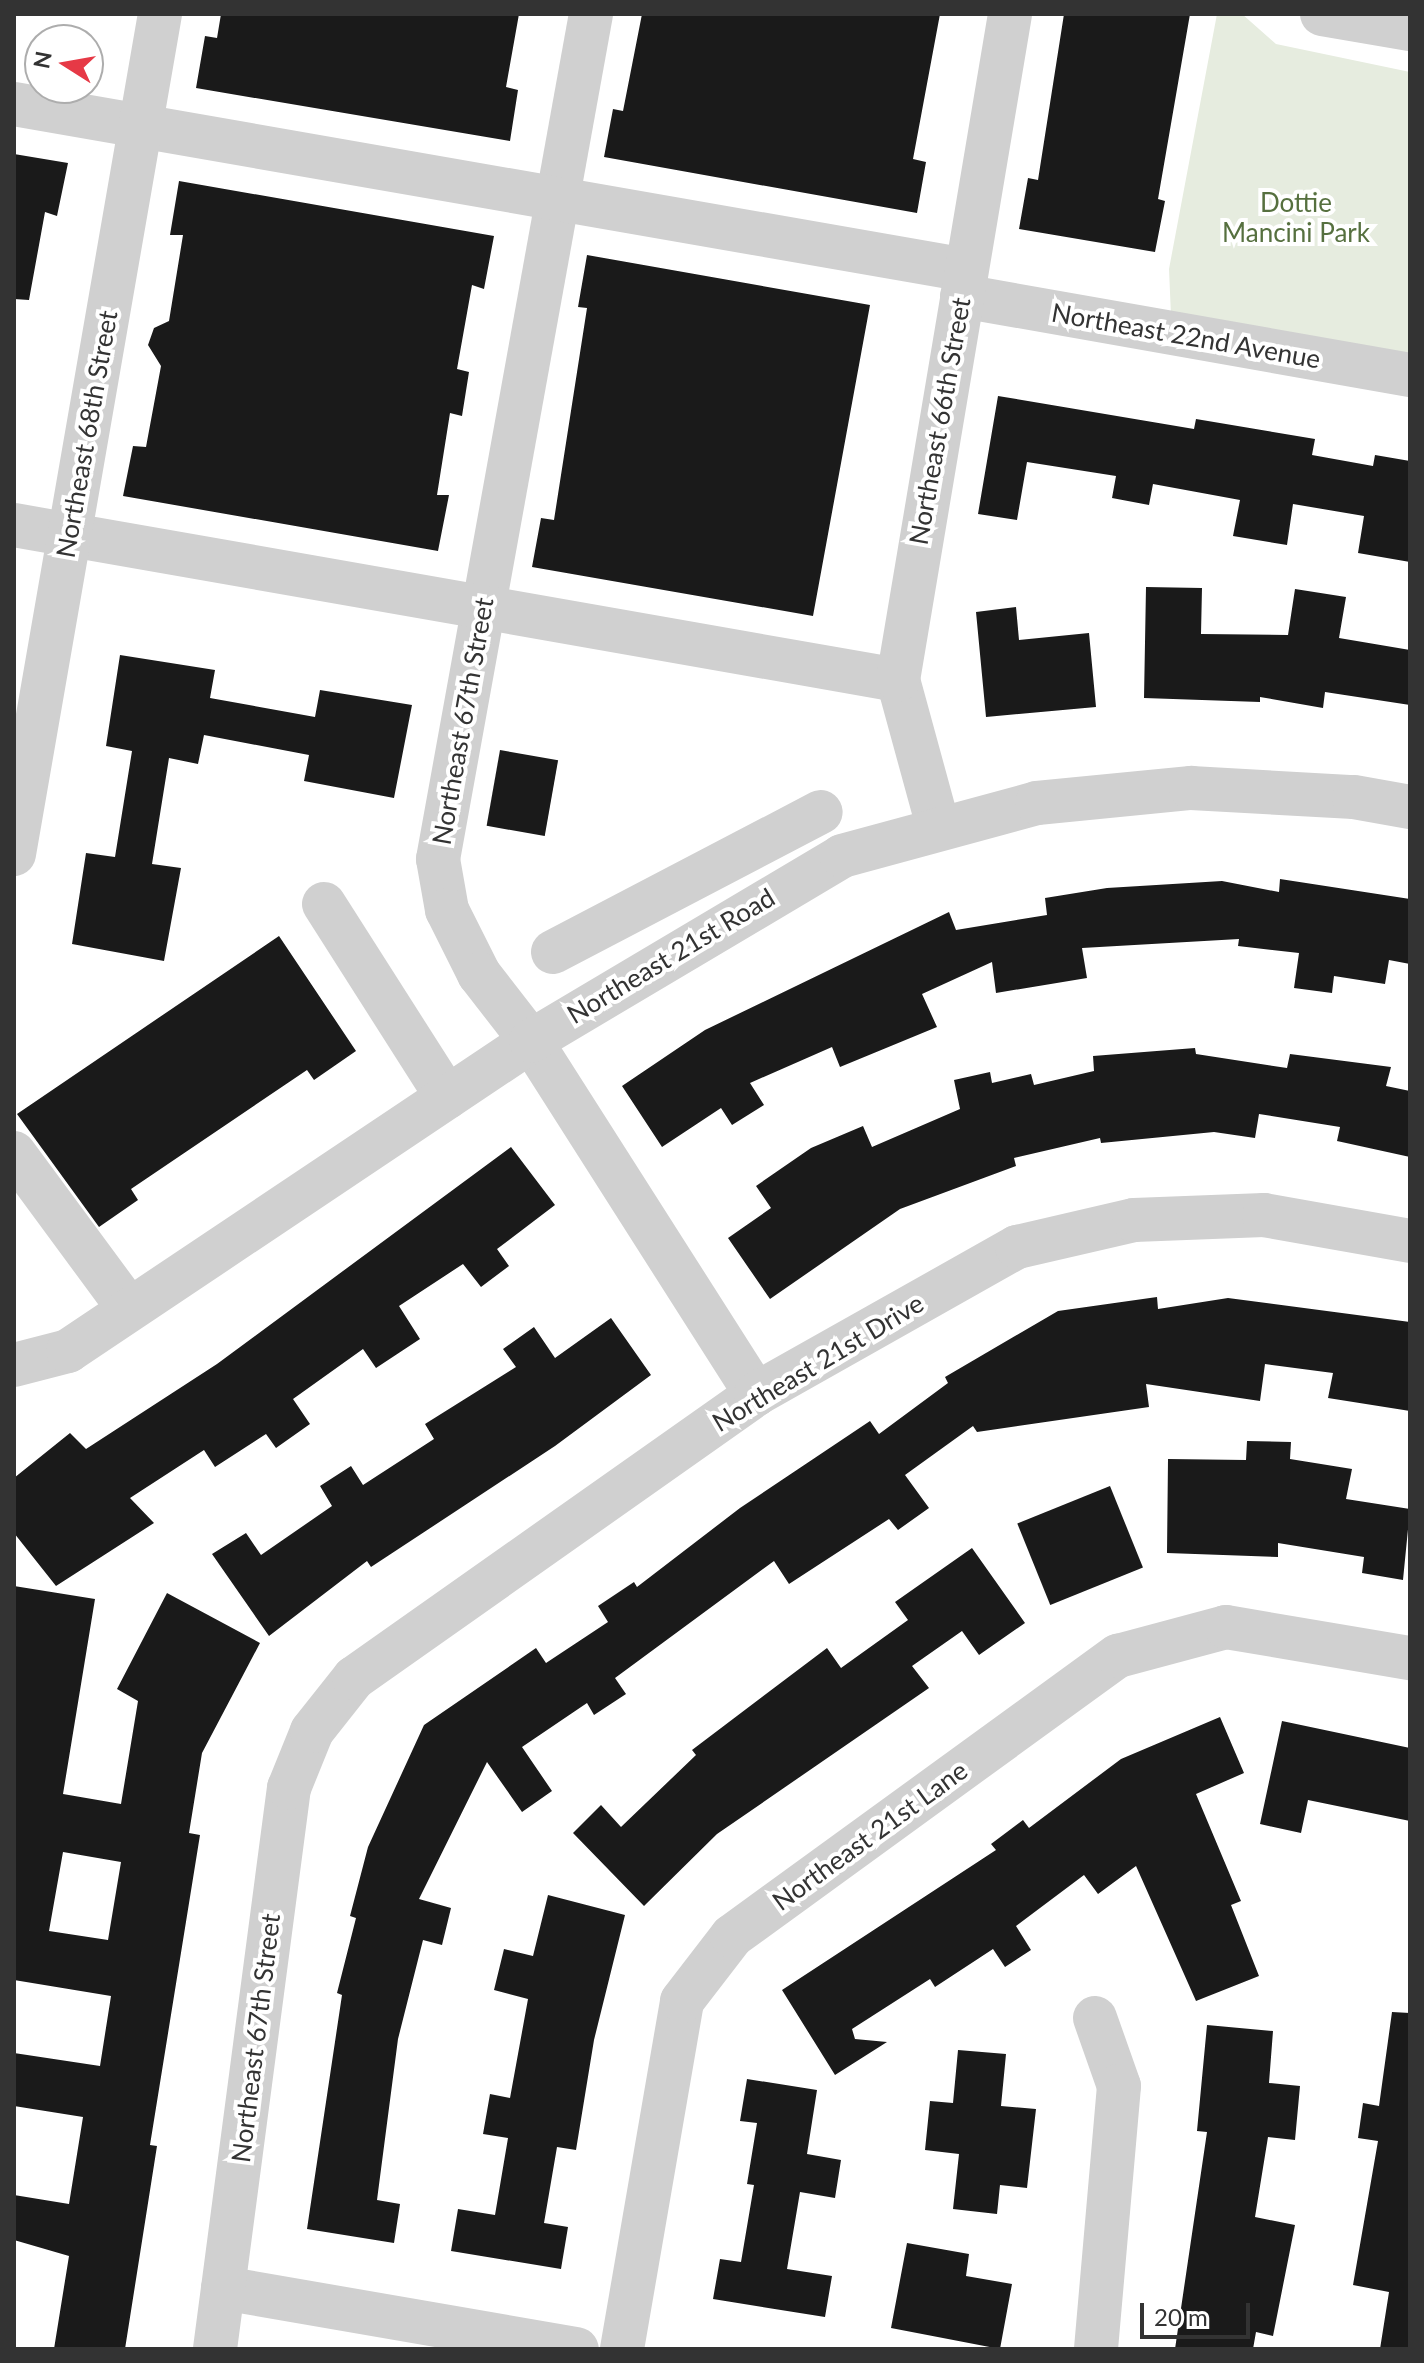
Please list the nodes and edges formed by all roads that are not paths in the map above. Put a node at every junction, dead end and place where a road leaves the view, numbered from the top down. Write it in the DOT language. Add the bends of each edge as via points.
graph roads {
  1 [pos="160,14"];
  2 [pos="591,14"];
  3 [pos="1010,14"];
  4 [pos="1322,14"];
  5 [pos="1410,29"];
  6 [pos="14,104"];
  7 [pos="141,125"];
  8 [pos="557,201"];
  9 [pos="964,283"];
  10 [pos="1410,375"];
  11 [pos="14,525"];
  12 [pos="69,535"];
  13 [pos="483,610"];
  14 [pos="898,680"];
  15 [pos="1410,807"];
  16 [pos="821,812"];
  17 [pos="938,826"];
  18 [pos="14,854"];
  19 [pos="685,883"];
  20 [pos="324,904"];
  21 [pos="714,929"];
  22 [pos="553,952"];
  23 [pos="531,1041"];
  24 [pos="447,1097"];
  25 [pos="14,1153"];
  26 [pos="1410,1241"];
  27 [pos="129,1309"];
  28 [pos="14,1365"];
  29 [pos="756,1394"];
  30 [pos="1410,1658"];
  31 [pos="312,1731"];
  32 [pos="1095,2018"];
  33 [pos="223,2288"];
  34 [pos="215,2349"];
  35 [pos="577,2349"];
  36 [pos="622,2349"];
  37 [pos="1096,2349"];
  1 -- 7 [label="street, Northeast 68th Street"];
  2 -- 8 [label="street, Northeast 67th Street"];
  3 -- 9 [label="street, Northeast 66th Street"];
  4 -- 5 [label="street"];
  6 -- 7 [label="street, Northeast 22nd Avenue"];
  7 -- 8 [label="street, Northeast 22nd Avenue"];
  7 -- 12 [label="street, Northeast 68th Street"];
  8 -- 9 [label="street, Northeast 22nd Avenue"];
  8 -- 13 [label="street, Northeast 67th Street"];
  9 -- 10 [label="street, Northeast 22nd Avenue"];
  9 -- 14 [label="street, Northeast 66th Street"];
  11 -- 12 [label="street"];
  12 -- 13 [label="street"];
  12 -- 18 [label="street, Northeast 68th Street"];
  13 -- 14 [label="street"];
  13 -- 23 [label="street, Northeast 67th Street" via="438,859 447,910 479,974"];
  14 -- 17 [label="street, Northeast 66th Street"];
  15 -- 17 [label="street, Northeast 21st Road" via="1354,797 1191,788 1037,803"];
  16 -- 19 [label="street"];
  17 -- 21 [label="street, Northeast 21st Road" via="842,856"];
  19 -- 21 [label="street"];
  19 -- 22 [label="street"];
  20 -- 24 [label="street"];
  21 -- 23 [label="street, Northeast 21st Road"];
  23 -- 24 [label="street, Northeast 21st Road"];
  23 -- 29 [label="street, Northeast 67th Street"];
  24 -- 27 [label="street, Northeast 21st Road"];
  25 -- 27 [label="street"];
  26 -- 29 [label="street, Northeast 21st Drive" via="1264,1215 1105,1227 1017,1247"];
  27 -- 28 [label="street, Northeast 21st Road" via="68,1351"];
  29 -- 31 [label="street, Northeast 21st Drive" via="354,1678"];
  30 -- 36 [label="street, Northeast 21st Lane" via="1226,1627 1118,1656 732,1936 682,2001"];
  31 -- 33 [label="street, Northeast 67th Street" via="289,1788"];
  32 -- 37 [label="street" via="1119,2086"];
  33 -- 34 [label="street, Northeast 67th Street"];
  33 -- 35 [label="street"];
}
